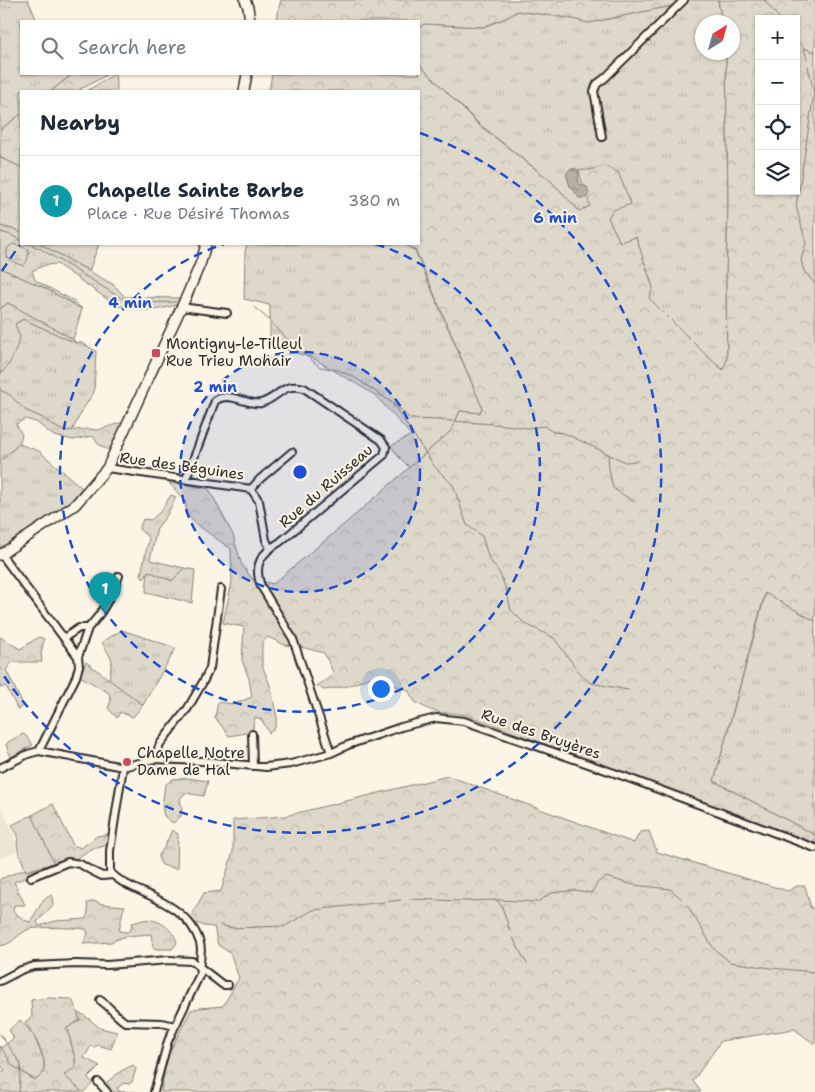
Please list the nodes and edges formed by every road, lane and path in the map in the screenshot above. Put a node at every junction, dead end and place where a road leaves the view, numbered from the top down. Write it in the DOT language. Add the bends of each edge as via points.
graph roads {
  1 [pos="245,0"];
  2 [pos="684,0"];
  3 [pos="250,20"];
  4 [pos="247,75"];
  5 [pos="244,90"];
  6 [pos="602,136"];
  7 [pos="206,245"];
  8 [pos="181,307"];
  9 [pos="227,313"];
  10 [pos="292,452"];
  11 [pos="107,468"];
  12 [pos="186,480"];
  13 [pos="251,489"];
  14 [pos="270,548"];
  15 [pos="1,555"];
  16 [pos="119,576"];
  17 [pos="221,589"];
  18 [pos="88,628"];
  19 [pos="64,638"];
  20 [pos="78,657"];
  21 [pos="252,734"];
  22 [pos="39,751"];
  23 [pos="331,752"];
  24 [pos="154,759"];
  25 [pos="253,766"];
  26 [pos="123,767"];
  27 [pos="0,768"];
  28 [pos="815,848"];
  29 [pos="113,875"];
  30 [pos="31,878"];
  31 [pos="198,967"];
  32 [pos="0,981"];
  33 [pos="228,985"];
  34 [pos="100,1000"];
  35 [pos="175,1026"];
  36 [pos="98,1082"];
  37 [pos="107,1092"];
  38 [pos="154,1092"];
  1 -- 3 [label="street"];
  2 -- 6 [label="street" via="595,86 594,98"];
  4 -- 5 [label="street"];
  7 -- 8 [label="street"];
  8 -- 9 [label="street"];
  8 -- 11 [label="street"];
  10 -- 13 [label="street"];
  11 -- 12 [label="street, Rue des Béguines"];
  11 -- 15 [label="street" via="75,505"];
  12 -- 13 [label="street, Rue des Béguines"];
  12 -- 14 [label="street, Rue du Ruisseau" via="215,401 220,397 259,403 289,386 304,388 381,440 386,447 384,455"];
  13 -- 14 [label="street, Rue des Béguines" via="259,501"];
  14 -- 23 [label="street" via="258,564 258,577 293,639"];
  15 -- 19 [label="street"];
  16 -- 18 [label="street" via="110,596"];
  17 -- 24 [label="street" via="210,668 188,708 160,744"];
  18 -- 19 [label="street" via="79,628"];
  18 -- 20 [label="street"];
  19 -- 20 [label="street"];
  20 -- 22 [label="street" via="76,677"];
  21 -- 25 [label="street"];
  22 -- 26 [label="street, Rue des Bruyères"];
  22 -- 27 [label="street"];
  23 -- 25 [label="street, Rue des Bruyères" via="291,764"];
  23 -- 28 [label="street, Rue des Bruyères" via="436,718 464,721"];
  24 -- 25 [label="street, Rue des Bruyères"];
  24 -- 26 [label="street, Rue des Bruyères"];
  26 -- 29 [label="street" via="110,851 110,872"];
  29 -- 30 [label="street" via="102,876 80,864 68,862"];
  29 -- 31 [label="street" via="171,907 189,922 201,947"];
  31 -- 32 [label="street" via="192,961 168,960 34,966"];
  31 -- 33 [label="street" via="223,985"];
  31 -- 35 [label="street" via="200,974"];
  34 -- 35 [label="street" via="125,1022"];
  35 -- 38 [label="street"];
  36 -- 37 [label="street"];
}
